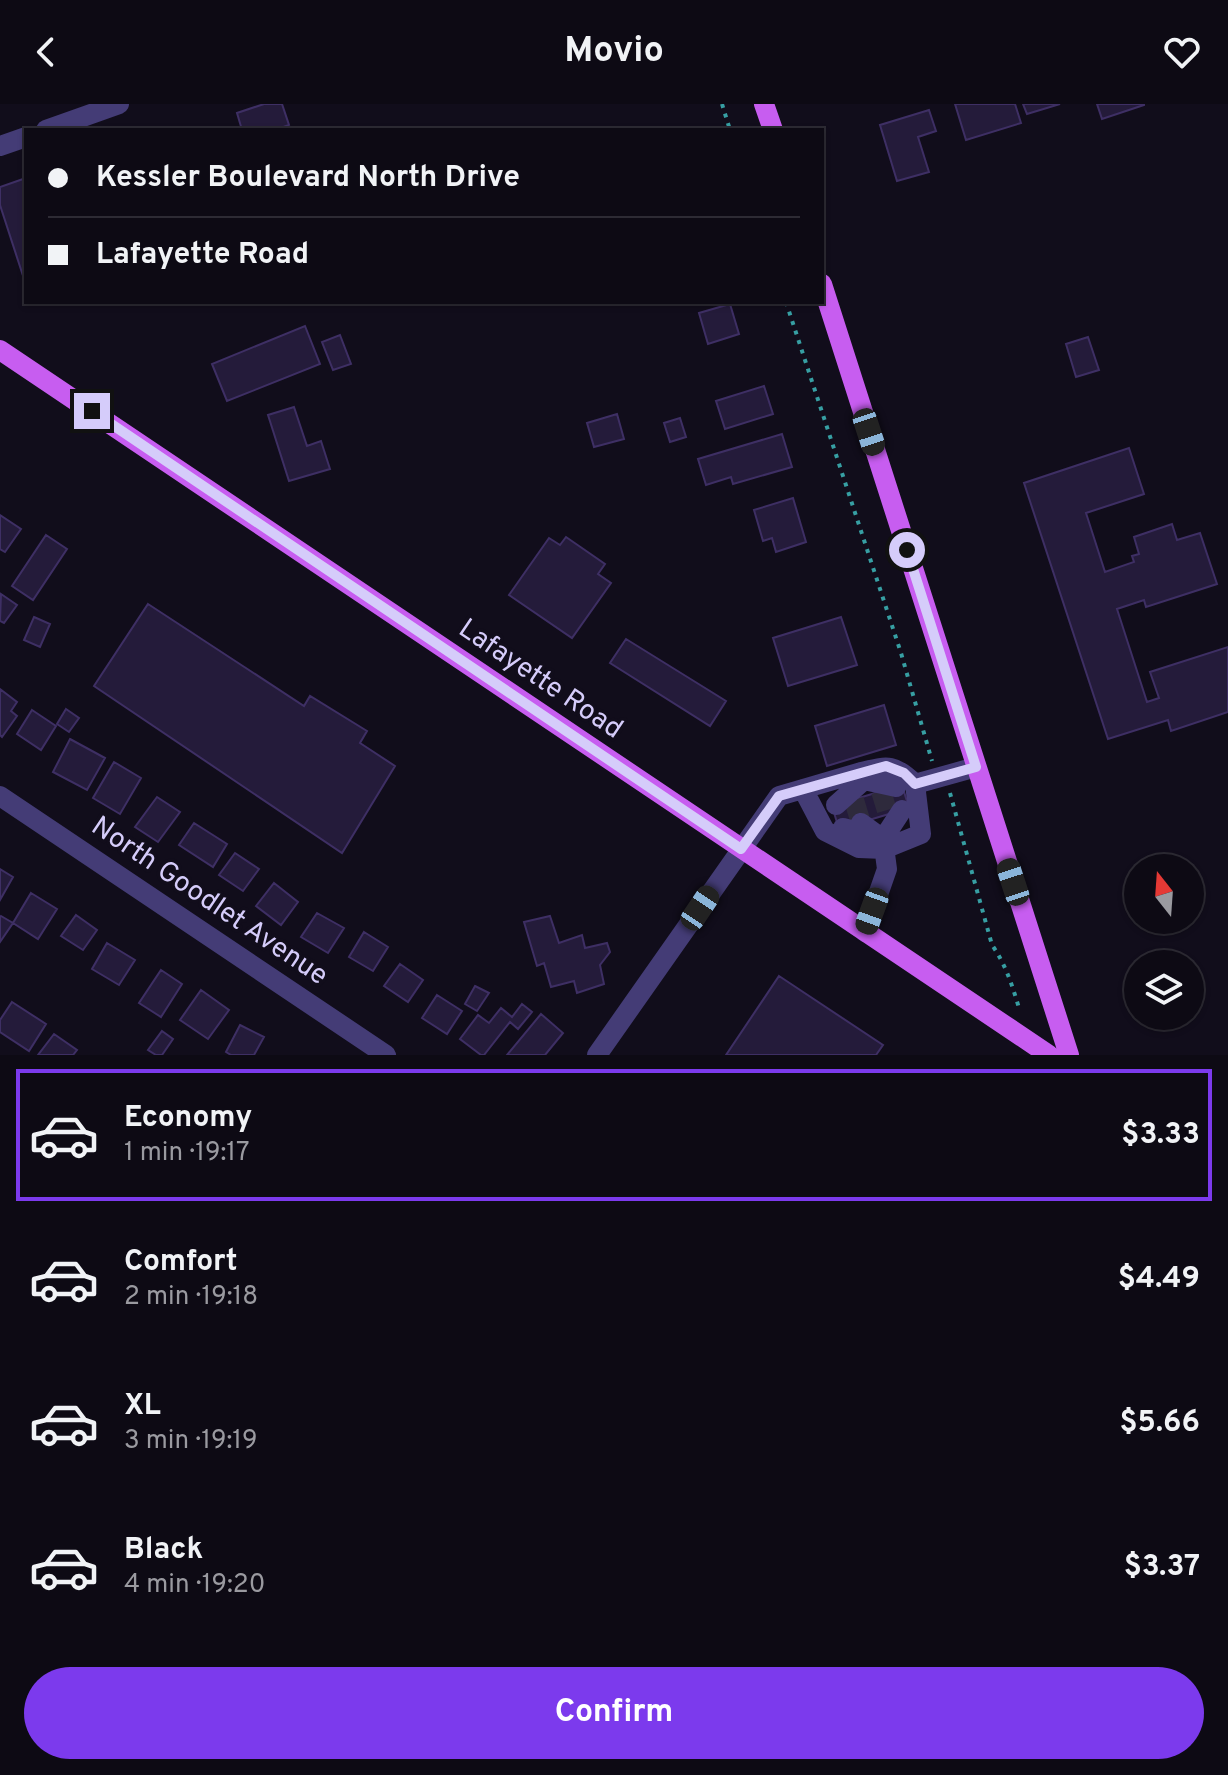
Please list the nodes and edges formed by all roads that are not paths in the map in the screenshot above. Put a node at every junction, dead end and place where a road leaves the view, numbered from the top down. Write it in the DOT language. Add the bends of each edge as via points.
graph roads {
  1 [pos="119,104"];
  2 [pos="767,105"];
  3 [pos="52,128"];
  4 [pos="773,128"];
  5 [pos="24,138"];
  6 [pos="0,146"];
  7 [pos="824,290"];
  8 [pos="0,350"];
  9 [pos="976,767"];
  10 [pos="883,783"];
  11 [pos="803,789"];
  12 [pos="0,796"];
  13 [pos="845,802"];
  14 [pos="895,812"];
  15 [pos="852,825"];
  16 [pos="884,844"];
  17 [pos="741,849"];
  18 [pos="865,932"];
  19 [pos="386,1055"];
  20 [pos="597,1055"];
  21 [pos="1049,1055"];
  22 [pos="1069,1055"];
  1 -- 3 [label="street"];
  2 -- 4 [label="main road"];
  5 -- 6 [label="street"];
  7 -- 9 [label="main road"];
  8 -- 17 [label="main road, Lafayette Road"];
  9 -- 10 [label="street" via="941,778"];
  9 -- 22 [label="main road"];
  10 -- 11 [label="street"];
  10 -- 13 [label="street"];
  10 -- 16 [label="street" via="921,834"];
  11 -- 16 [label="street" via="825,831 859,848"];
  11 -- 17 [label="street" via="779,796"];
  12 -- 19 [label="street, North Goodlet Avenue"];
  14 -- 16 [label="street"];
  15 -- 16 [label="street"];
  16 -- 18 [label="street" via="887,869"];
  17 -- 18 [label="main road, Lafayette Road"];
  17 -- 20 [label="street"];
  18 -- 21 [label="main road, Lafayette Road"];
}
